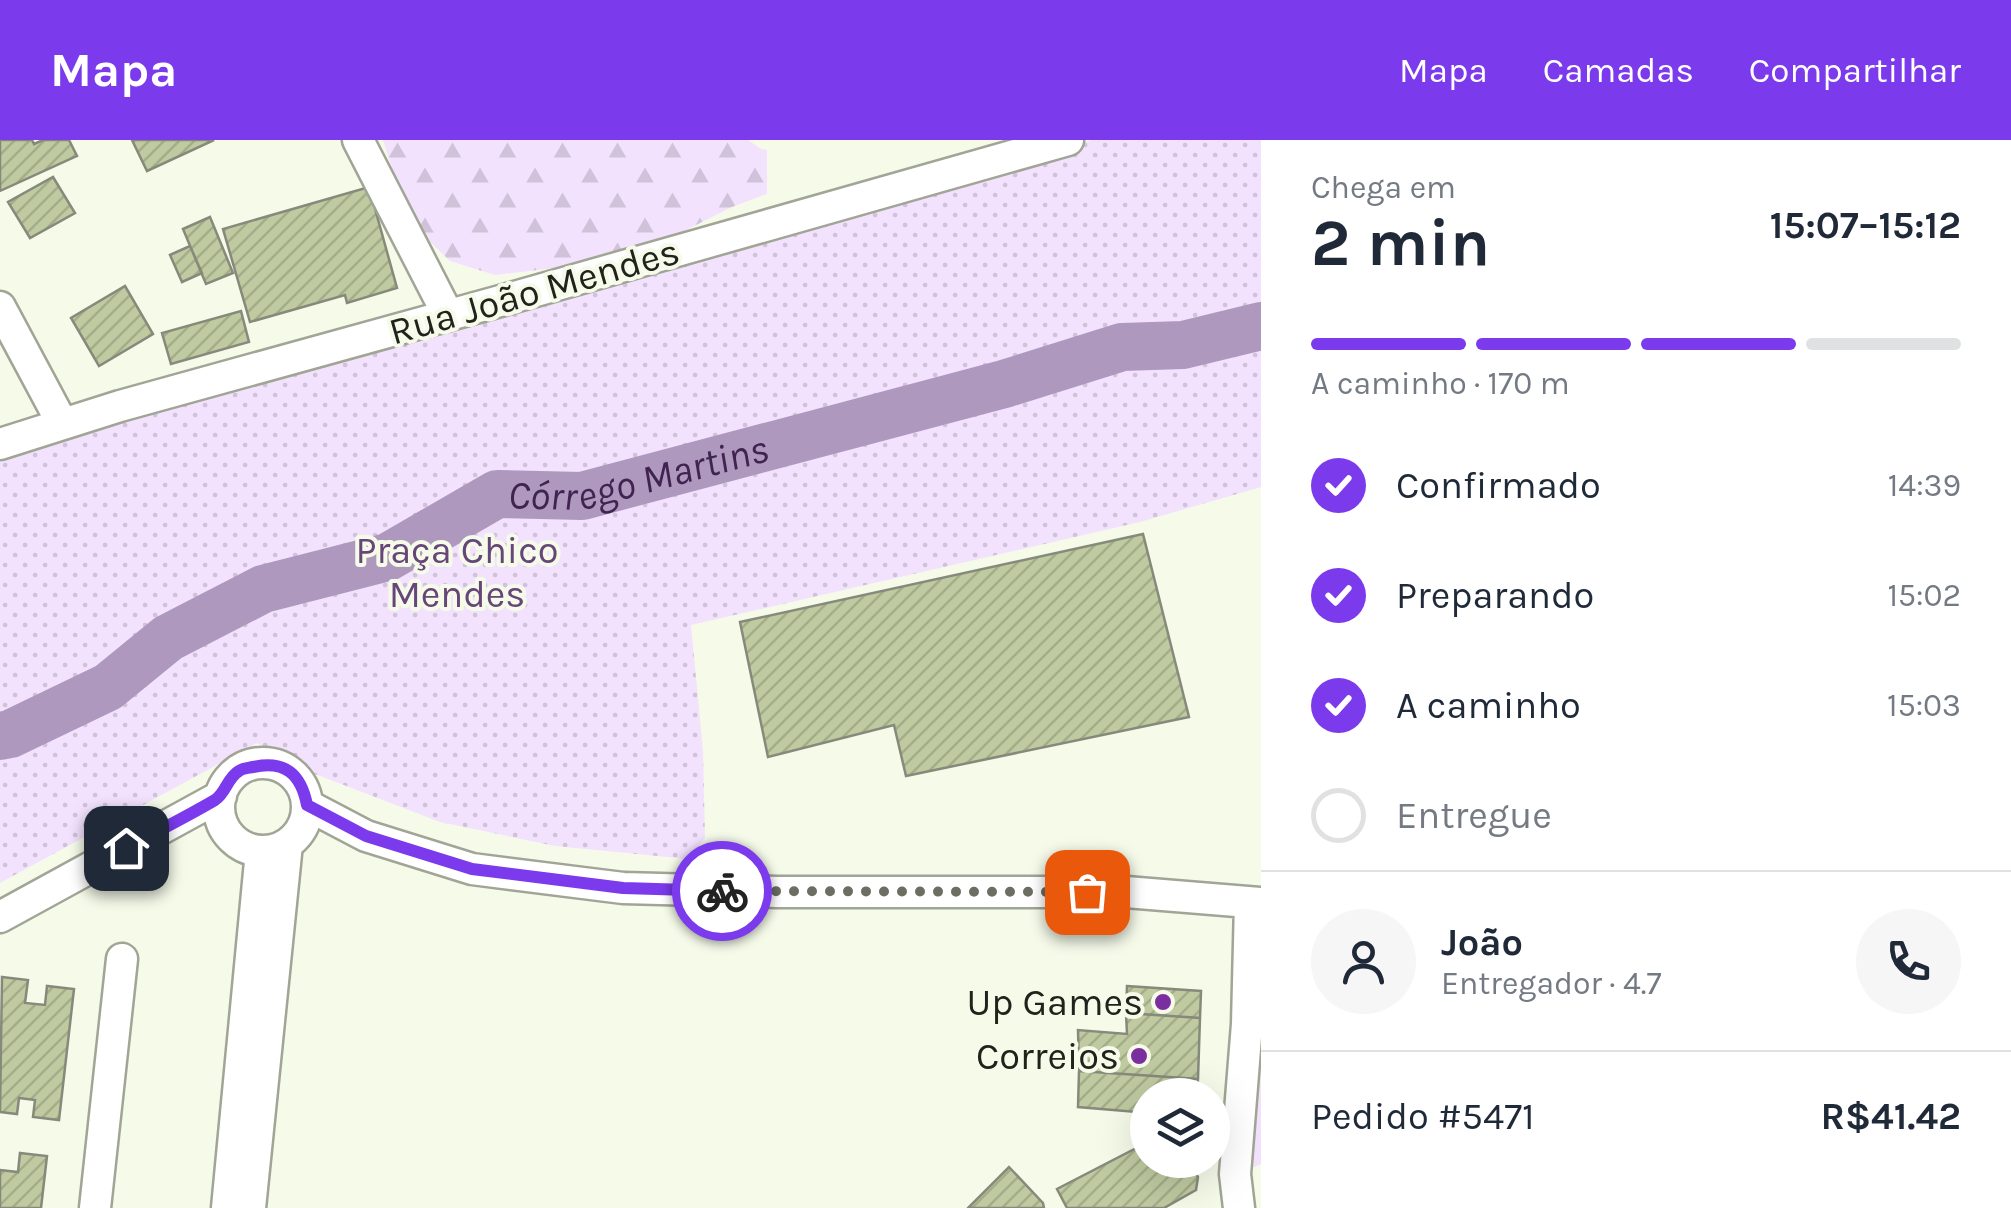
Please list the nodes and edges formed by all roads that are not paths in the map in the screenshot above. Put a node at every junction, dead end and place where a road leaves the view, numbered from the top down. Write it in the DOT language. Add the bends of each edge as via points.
graph roads {
  1 [pos="358,140"];
  2 [pos="1068,140"];
  3 [pos="0,307"];
  4 [pos="448,315"];
  5 [pos="62,424"];
  6 [pos="0,444"];
  7 [pos="221,796"];
  8 [pos="307,805"];
  9 [pos="274,848"];
  10 [pos="1256,903"];
  11 [pos="0,917"];
  12 [pos="122,959"];
  13 [pos="1261,1197"];
  14 [pos="95,1208"];
  15 [pos="227,1208"];
  16 [pos="250,1208"];
  17 [pos="1239,1208"];
  1 -- 4 [label="street"];
  2 -- 4 [label="street, Rua João Mendes"];
  3 -- 5 [label="street"];
  4 -- 5 [label="street, Rua João Mendes"];
  5 -- 6 [label="street, Rua João Mendes"];
  7 -- 8 [label="street" via="241,769 270,764 296,778"];
  7 -- 9 [label="street" via="221,818 236,842"];
  7 -- 11 [label="street"];
  8 -- 9 [label="street" via="298,834"];
  8 -- 10 [label="street" via="366,836 472,869 623,888 1126,892"];
  9 -- 15 [label="street"];
  9 -- 16 [label="street"];
  10 -- 17 [label="street"];
  12 -- 14 [label="street"];
  13 -- 17 [label="street"];
}
